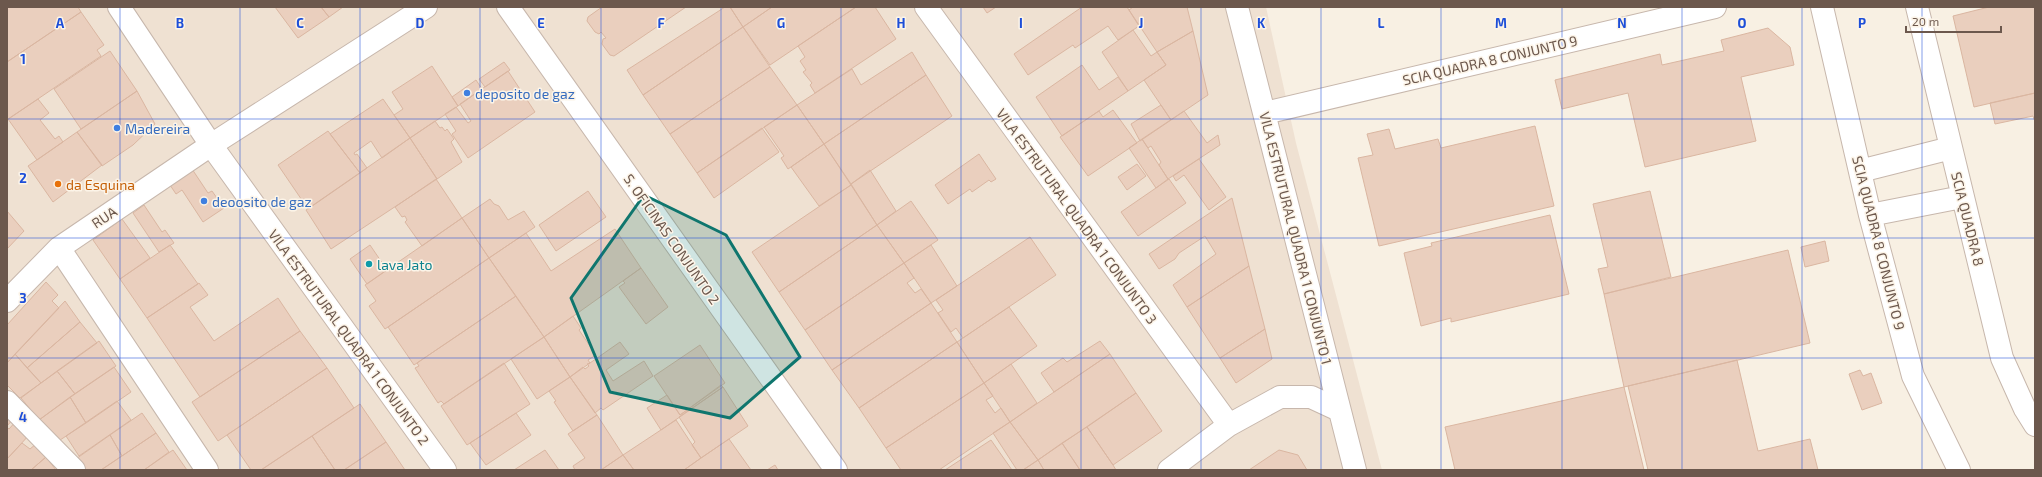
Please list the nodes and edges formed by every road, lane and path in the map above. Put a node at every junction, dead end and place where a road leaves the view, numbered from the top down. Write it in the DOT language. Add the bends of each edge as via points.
graph roads {
  1 [pos="119,7"];
  2 [pos="426,7"];
  3 [pos="508,7"];
  4 [pos="926,7"];
  5 [pos="1237,7"];
  6 [pos="1715,7"];
  7 [pos="1822,7"];
  8 [pos="1917,7"];
  9 [pos="1265,113"];
  10 [pos="211,145"];
  11 [pos="1951,148"];
  12 [pos="1860,171"];
  13 [pos="1962,197"];
  14 [pos="1870,215"];
  15 [pos="59,248"];
  16 [pos="7,300"];
  17 [pos="7,402"];
  18 [pos="1340,410"];
  19 [pos="1229,425"];
  20 [pos="2035,425"];
  21 [pos="74,470"];
  22 [pos="207,470"];
  23 [pos="445,470"];
  24 [pos="836,470"];
  25 [pos="1169,470"];
  26 [pos="1355,470"];
  27 [pos="1959,470"];
  1 -- 10 [label="street, VILA ESTRUTURAL QUADRA 1 CONJUNTO 2"];
  2 -- 10 [label="street, RUA"];
  3 -- 24 [label="street, S. OFICINAS CONJUNTO 2"];
  4 -- 19 [label="street, VILA ESTRUTURAL QUADRA 1 CONJUNTO 3"];
  5 -- 9 [label="street, VILA ESTRUTURAL QUADRA 1 CONJUNTO 1"];
  6 -- 9 [label="street, SCIA QUADRA 8 CONJUNTO 9"];
  7 -- 12 [label="street, SCIA QUADRA 8 CONJUNTO 9"];
  8 -- 11 [label="street, SCIA QUADRA 8"];
  9 -- 18 [label="street, VILA ESTRUTURAL QUADRA 1 CONJUNTO 1"];
  10 -- 15 [label="street, RUA"];
  10 -- 23 [label="street, VILA ESTRUTURAL QUADRA 1 CONJUNTO 2"];
  11 -- 12 [label="street"];
  11 -- 13 [label="street, SCIA QUADRA 8"];
  12 -- 14 [label="street, SCIA QUADRA 8 CONJUNTO 9"];
  13 -- 14 [label="street"];
  13 -- 20 [label="street, SCIA QUADRA 8" via="2002,358"];
  14 -- 27 [label="street, SCIA QUADRA 8 CONJUNTO 9" via="1913,376"];
  15 -- 16 [label="street, RUA"];
  15 -- 22 [label="street"];
  17 -- 21 [label="street"];
  18 -- 19 [label="street" via="1310,397 1280,398"];
  18 -- 26 [label="street, VILA ESTRUTURAL QUADRA 1 CONJUNTO 1"];
  19 -- 25 [label="street"];
}
